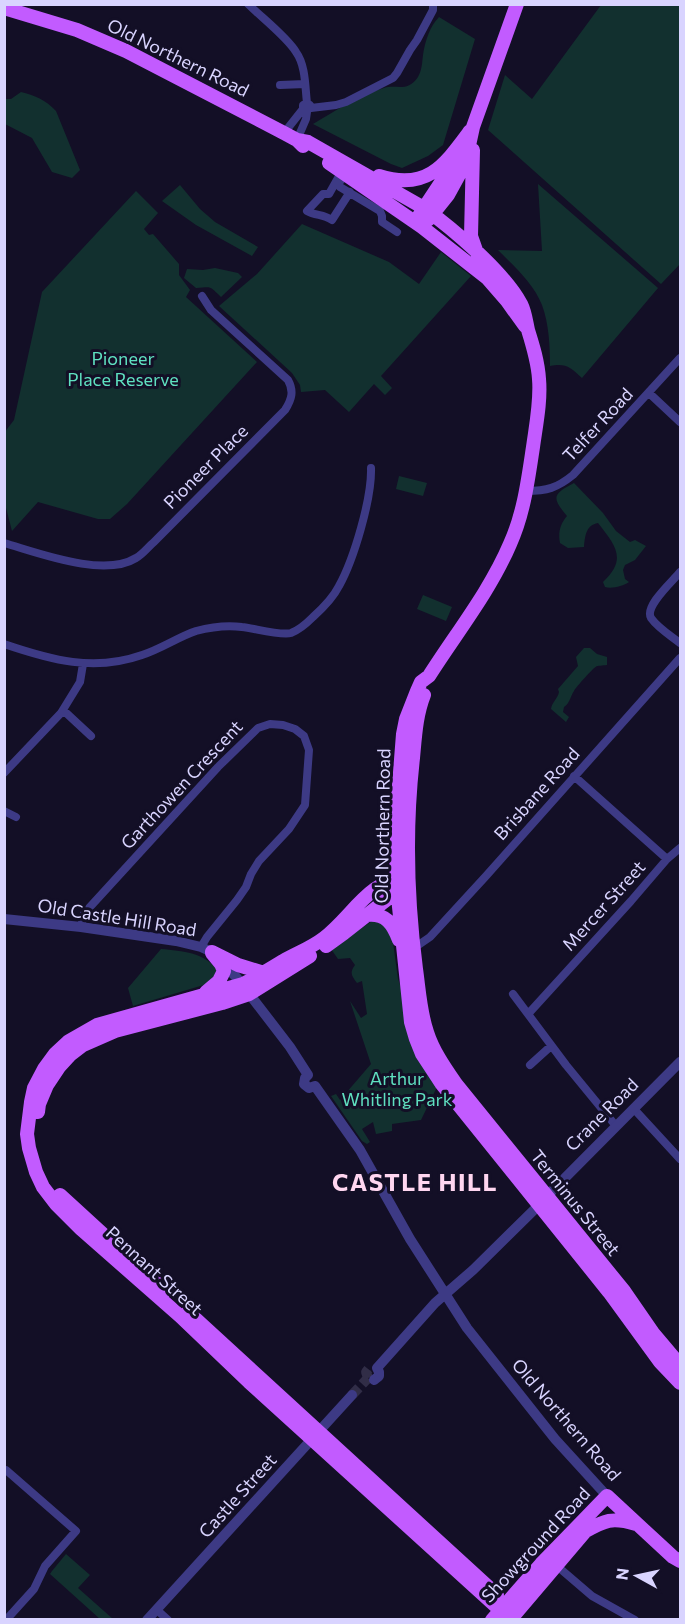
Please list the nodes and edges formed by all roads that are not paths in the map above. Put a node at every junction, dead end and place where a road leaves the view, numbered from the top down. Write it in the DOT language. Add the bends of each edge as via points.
graph roads {
  1 [pos="248,4"];
  2 [pos="517,4"];
  3 [pos="433,7"];
  4 [pos="4,8"];
  5 [pos="305,84"];
  6 [pos="280,86"];
  7 [pos="307,108"];
  8 [pos="473,127"];
  9 [pos="285,132"];
  10 [pos="297,140"];
  11 [pos="348,171"];
  12 [pos="350,192"];
  13 [pos="429,211"];
  14 [pos="418,224"];
  15 [pos="397,232"];
  16 [pos="477,253"];
  17 [pos="202,296"];
  18 [pos="529,331"];
  19 [pos="681,358"];
  20 [pos="649,393"];
  21 [pos="681,422"];
  22 [pos="371,468"];
  23 [pos="526,491"];
  24 [pos="4,543"];
  25 [pos="681,572"];
  26 [pos="681,643"];
  27 [pos="4,645"];
  28 [pos="681,658"];
  29 [pos="83,664"];
  30 [pos="63,710"];
  31 [pos="91,736"];
  32 [pos="4,773"];
  33 [pos="574,776"];
  34 [pos="4,811"];
  35 [pos="16,817"];
  36 [pos="681,848"];
  37 [pos="668,859"];
  38 [pos="402,878"];
  39 [pos="403,892"];
  40 [pos="367,915"];
  41 [pos="4,919"];
  42 [pos="81,927"];
  43 [pos="206,950"];
  44 [pos="409,950"];
  45 [pos="264,974"];
  46 [pos="246,989"];
  47 [pos="513,994"];
  48 [pos="202,995"];
  49 [pos="529,1013"];
  50 [pos="551,1046"];
  51 [pos="681,1062"];
  52 [pos="442,1063"];
  53 [pos="530,1065"];
  54 [pos="441,1083"];
  55 [pos="459,1098"];
  56 [pos="634,1108"];
  57 [pos="616,1126"];
  58 [pos="681,1159"];
  59 [pos="543,1201"];
  60 [pos="446,1294"];
  61 [pos="681,1365"];
  62 [pos="374,1380"];
  63 [pos="681,1383"];
  64 [pos="352,1395"];
  65 [pos="315,1435"];
  66 [pos="4,1471"];
  67 [pos="609,1498"];
  68 [pos="639,1525"];
  69 [pos="584,1532"];
  70 [pos="678,1562"];
  71 [pos="557,1566"];
  72 [pos="467,1581"];
  73 [pos="157,1610"];
  74 [pos="506,1614"];
  75 [pos="6,1620"];
  76 [pos="147,1620"];
  77 [pos="168,1620"];
  78 [pos="484,1620"];
  79 [pos="635,1620"];
  1 -- 5 [label="street" via="297,53"];
  2 -- 8 [label="main road"];
  3 -- 7 [label="street" via="393,78 346,102"];
  4 -- 9 [label="main road, Old Northern Road" via="77,30 126,51"];
  5 -- 6 [label="street"];
  5 -- 7 [label="street"];
  7 -- 9 [label="street"];
  7 -- 10 [label="street"];
  8 -- 11 [label="main road" via="451,157 423,178 395,180"];
  8 -- 13 [label="main road"];
  8 -- 16 [label="main road" via="471,236"];
  9 -- 10 [label="main road, Old Northern Road"];
  10 -- 11 [label="main road, Old Northern Road" via="308,142"];
  11 -- 12 [label="street" via="338,184"];
  11 -- 12 [label="street" via="329,194 323,194 307,211 332,219"];
  11 -- 13 [label="main road, Old Northern Road"];
  11 -- 14 [label="main road, Old Northern Road"];
  12 -- 15 [label="street" via="380,211 382,222"];
  13 -- 14 [label="main road"];
  13 -- 16 [label="main road, Old Northern Road"];
  14 -- 18 [label="main road, Old Northern Road" via="487,278"];
  16 -- 18 [label="main road, Old Northern Road" via="513,291"];
  17 -- 24 [label="street, Pioneer Place" via="211,310 288,380 292,393 285,410 135,558 110,566 81,564"];
  18 -- 23 [label="main road, Old Northern Road" via="539,383"];
  19 -- 20 [label="street, Telfer Road"];
  20 -- 21 [label="street"];
  20 -- 23 [label="street, Telfer Road" via="563,484 543,491"];
  22 -- 29 [label="street" via="372,484 352,556 326,605 306,624 290,633 222,626 196,632 142,655"];
  23 -- 38 [label="main road, Old Northern Road" via="517,527 501,563 429,676 421,682 406,719 398,798"];
  25 -- 26 [label="street" via="649,611 654,621"];
  27 -- 29 [label="street"];
  28 -- 33 [label="street, Brisbane Road"];
  29 -- 30 [label="street" via="80,682"];
  30 -- 31 [label="street"];
  30 -- 32 [label="street"];
  33 -- 37 [label="street, Mercer Street"];
  33 -- 44 [label="street, Brisbane Road" via="430,936"];
  34 -- 35 [label="street"];
  36 -- 37 [label="street"];
  37 -- 49 [label="street, Mercer Street"];
  38 -- 39 [label="main road, Old Northern Road"];
  38 -- 45 [label="main road" via="377,888 324,938"];
  39 -- 40 [label="main road"];
  39 -- 44 [label="main road, Old Northern Road"];
  40 -- 44 [label="main road" via="387,918"];
  40 -- 46 [label="main road" via="344,933"];
  41 -- 42 [label="street, Old Castle Hill Road"];
  42 -- 43 [label="street, Old Castle Hill Road" via="176,941"];
  42 -- 43 [label="street, Garthowen Crescent" via="89,908 258,728 270,724 295,729 304,736 309,750 305,805 289,830 259,861 246,887 207,937"];
  43 -- 45 [label="main road"];
  43 -- 46 [label="street, Old Castle Hill Road"];
  43 -- 48 [label="main road" via="224,971 219,981"];
  44 -- 52 [label="main road, Old Northern Road" via="426,1031"];
  44 -- 54 [label="main road, Old Northern Road" via="409,1004 416,1039"];
  45 -- 46 [label="main road"];
  46 -- 48 [label="main road, Pennant Street"];
  46 -- 60 [label="street, Old Castle Hill Road" via="308,1075 317,1078 315,1086 360,1150"];
  46 -- 65 [label="main road, Pennant Street" via="222,1003 115,1031 83,1045 59,1066 46,1085 39,1104 36,1141 49,1180 67,1203"];
  47 -- 49 [label="street"];
  48 -- 65 [label="main road, Pennant Street" via="97,1025 69,1041 55,1054 34,1088 28,1120 29,1148 43,1187 56,1204 249,1382"];
  49 -- 50 [label="street"];
  50 -- 53 [label="street"];
  50 -- 57 [label="street"];
  51 -- 56 [label="street, Crane Road"];
  52 -- 55 [label="main road, Terminus Street"];
  54 -- 55 [label="main road, Terminus Street"];
  55 -- 59 [label="main road, Terminus Street"];
  56 -- 57 [label="street, Crane Road"];
  56 -- 58 [label="street"];
  57 -- 59 [label="street, Crane Road"];
  59 -- 60 [label="street, Crane Road"];
  59 -- 61 [label="main road, Terminus Street" via="624,1291"];
  59 -- 63 [label="main road, Terminus Street" via="660,1362"];
  60 -- 62 [label="street" via="373,1367 380,1374"];
  60 -- 67 [label="street, Old Northern Road" via="514,1389"];
  64 -- 65 [label="street, Castle Street"];
  65 -- 72 [label="main road, Pennant Street"];
  65 -- 73 [label="street, Castle Street"];
  65 -- 74 [label="main road, Pennant Street"];
  66 -- 75 [label="street" via="76,1532 45,1566 34,1588"];
  67 -- 68 [label="main road, Old Northern Road"];
  67 -- 69 [label="main road, Showground Road"];
  67 -- 74 [label="main road, Showground Road" via="541,1564"];
  68 -- 69 [label="main road" via="610,1520"];
  68 -- 70 [label="main road, Old Northern Road"];
  69 -- 71 [label="main road, Showground Road"];
  71 -- 74 [label="main road, Showground Road"];
  71 -- 79 [label="street" via="592,1596"];
  72 -- 74 [label="main road, Pennant Street"];
  72 -- 78 [label="main road" via="483,1599"];
  73 -- 76 [label="street, Castle Street"];
  73 -- 77 [label="street"];
}
